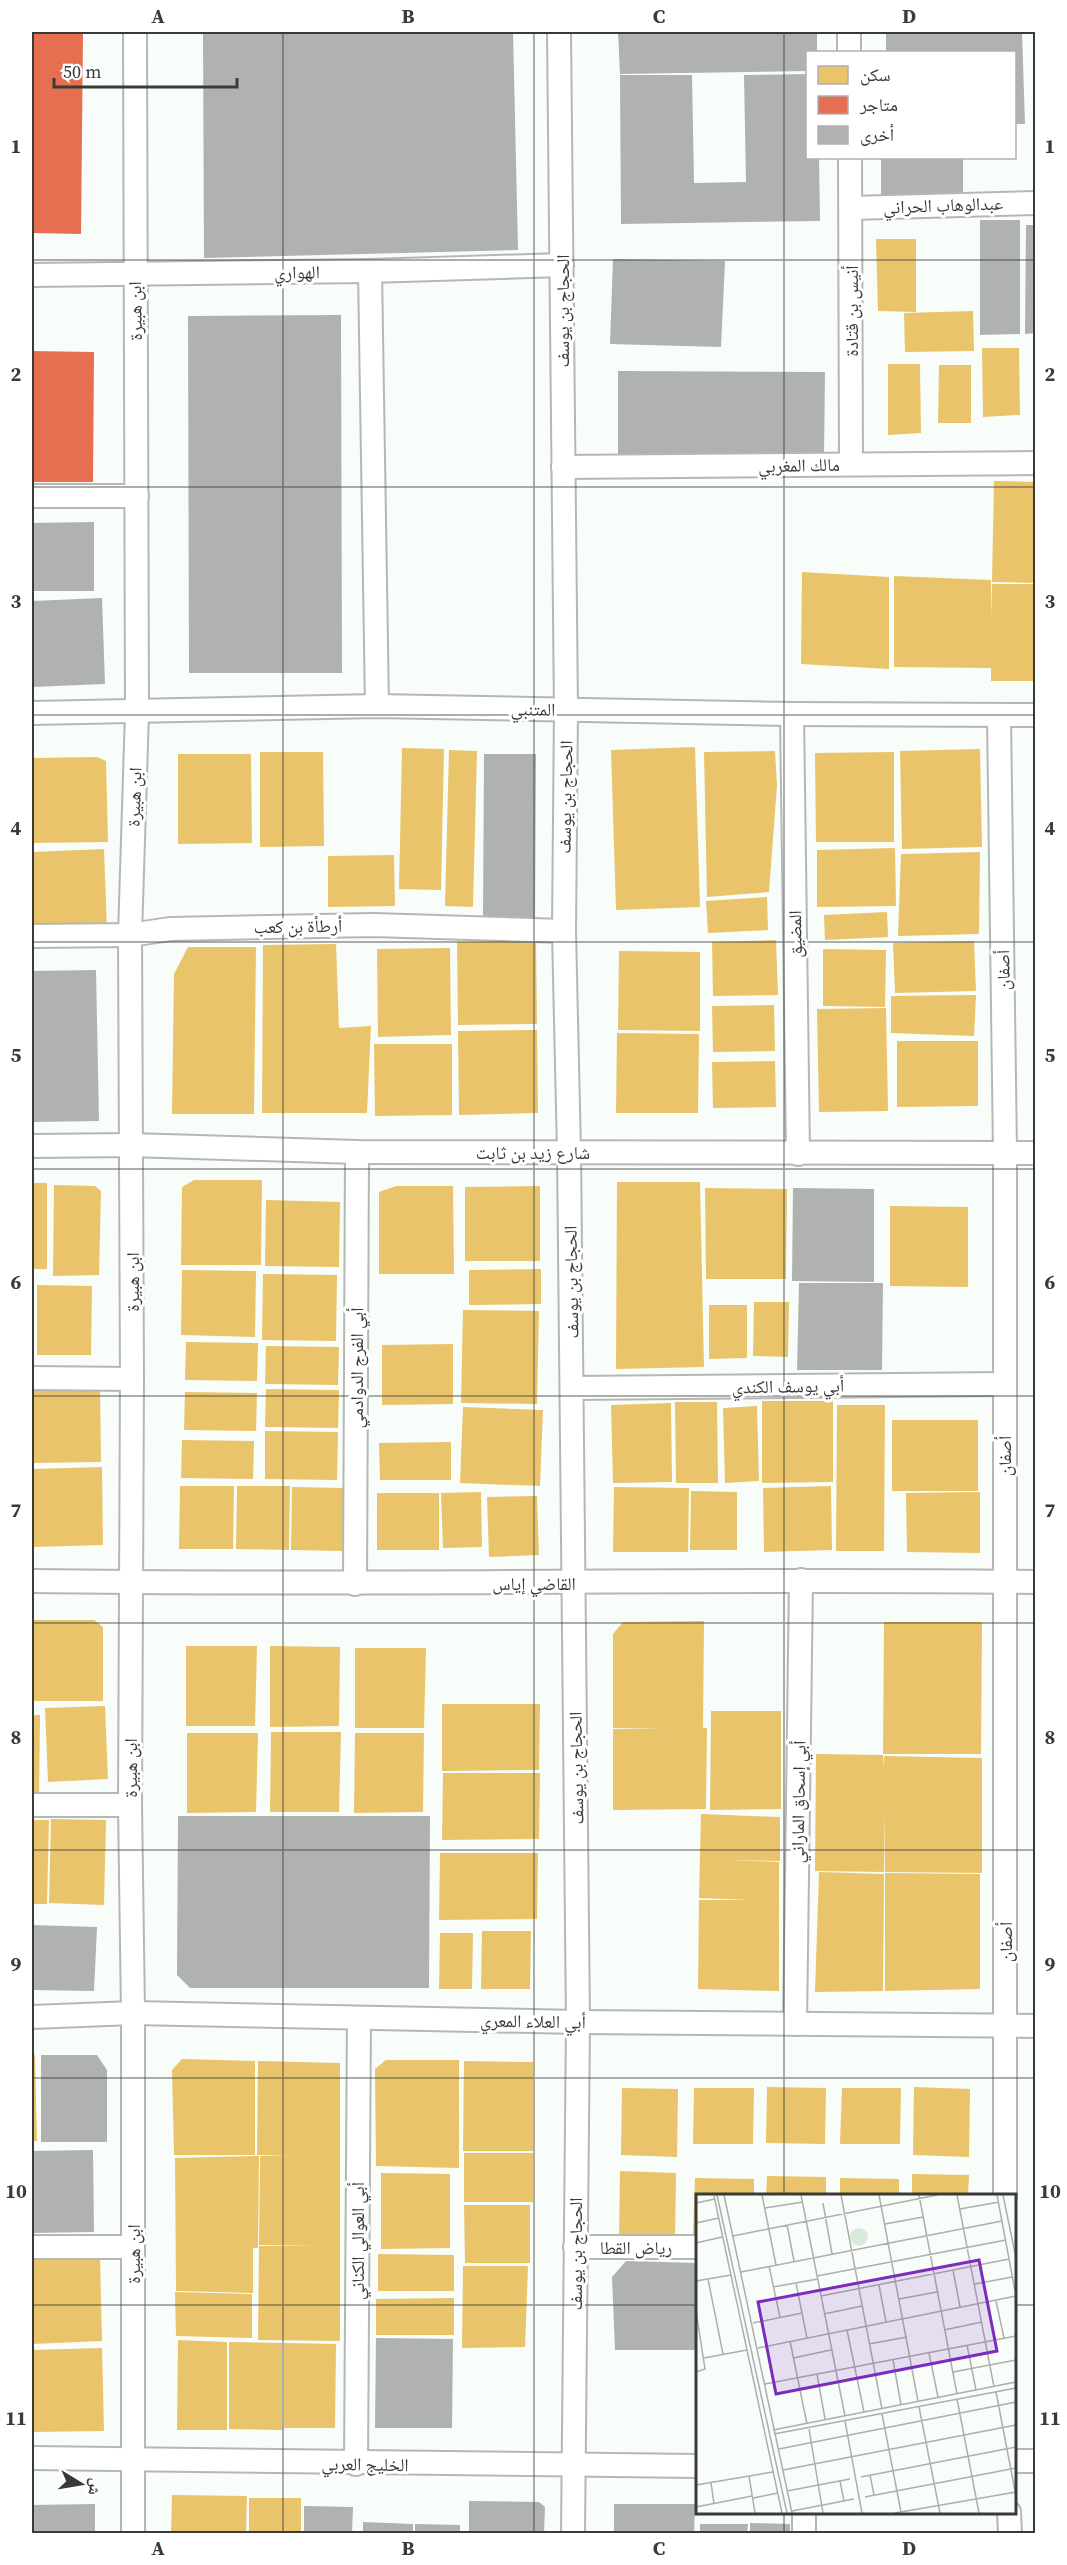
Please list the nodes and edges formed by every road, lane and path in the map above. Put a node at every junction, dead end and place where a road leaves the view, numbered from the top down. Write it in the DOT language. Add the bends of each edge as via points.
graph roads {
  1 [pos="135,32"];
  2 [pos="559,32"];
  3 [pos="849,32"];
  4 [pos="849,51"];
  5 [pos="850,159"];
  6 [pos="1035,203"];
  7 [pos="851,208"];
  8 [pos="562,265"];
  9 [pos="370,271"];
  10 [pos="135,273"];
  11 [pos="32,275"];
  12 [pos="1035,462"];
  13 [pos="851,464"];
  14 [pos="563,467"];
  15 [pos="32,496"];
  16 [pos="137,496"];
  17 [pos="377,706"];
  18 [pos="566,710"];
  19 [pos="137,712"];
  20 [pos="32,713"];
  21 [pos="792,714"];
  22 [pos="999,716"];
  23 [pos="1035,716"];
  24 [pos="564,931"];
  25 [pos="130,935"];
  26 [pos="32,936"];
  27 [pos="131,1145"];
  28 [pos="32,1146"];
  29 [pos="357,1152"];
  30 [pos="569,1152"];
  31 [pos="1005,1153"];
  32 [pos="1035,1153"];
  33 [pos="798,1154"];
  34 [pos="32,1378"];
  35 [pos="132,1378"];
  36 [pos="1004,1384"];
  37 [pos="572,1388"];
  38 [pos="801,1580"];
  39 [pos="32,1581"];
  40 [pos="1004,1581"];
  41 [pos="131,1582"];
  42 [pos="1035,1582"];
  43 [pos="574,1583"];
  44 [pos="355,1584"];
  45 [pos="32,1805"];
  46 [pos="130,1805"];
  47 [pos="133,2013"];
  48 [pos="32,2017"];
  49 [pos="359,2018"];
  50 [pos="578,2022"];
  51 [pos="795,2024"];
  52 [pos="1005,2026"];
  53 [pos="1035,2026"];
  54 [pos="1005,2194"];
  55 [pos="32,2247"];
  56 [pos="133,2247"];
  57 [pos="575,2247"];
  58 [pos="696,2247"];
  59 [pos="32,2458"];
  60 [pos="134,2460"];
  61 [pos="1016,2461"];
  62 [pos="1035,2461"];
  63 [pos="356,2464"];
  64 [pos="575,2466"];
  65 [pos="696,2466"];
  66 [pos="804,2514"];
  67 [pos="1010,2514"];
  68 [pos="134,2534"];
  69 [pos="573,2534"];
  70 [pos="804,2534"];
  71 [pos="1010,2534"];
  1 -- 10 [label="street, ابن هبيرة"];
  2 -- 8 [label="street, الحجاج بن يوسف"];
  3 -- 4 [label="street"];
  5 -- 7 [label="street, أنيس بن قتادة"];
  6 -- 7 [label="street, عبدالوهاب الحراني"];
  7 -- 13 [label="street, أنيس بن قتادة"];
  8 -- 9 [label="street, الهواري"];
  8 -- 14 [label="street, الحجاج بن يوسف"];
  9 -- 10 [label="street, الهواري"];
  9 -- 17 [label="street"];
  10 -- 11 [label="street, الهواري"];
  10 -- 16 [label="street, ابن هبيرة"];
  12 -- 13 [label="street, مالك المغربي"];
  13 -- 14 [label="street, مالك المغربي"];
  14 -- 18 [label="street, الحجاج بن يوسف"];
  15 -- 16 [label="street"];
  16 -- 19 [label="street, ابن هبيرة"];
  17 -- 18 [label="street, المتنبي"];
  17 -- 19 [label="street, المتنبي"];
  18 -- 21 [label="street, المتنبي"];
  18 -- 24 [label="street, الحجاج بن يوسف"];
  19 -- 20 [label="street, المتنبي"];
  19 -- 25 [label="street, ابن هبيرة"];
  21 -- 22 [label="street, المتنبي"];
  21 -- 33 [label="street, المضيق"];
  22 -- 23 [label="street, المتنبي"];
  22 -- 31 [label="street, أصفان"];
  24 -- 25 [label="street, أرطأة بن كعب" via="373,925 170,929"];
  24 -- 30 [label="street, الحجاج بن يوسف"];
  25 -- 26 [label="street, أرطأة بن كعب"];
  25 -- 27 [label="street, ابن هبيرة"];
  27 -- 28 [label="street, شارع زيد بن ثابت"];
  27 -- 29 [label="street, شارع زيد بن ثابت"];
  27 -- 35 [label="street, ابن هبيرة"];
  29 -- 30 [label="street, شارع زيد بن ثابت"];
  29 -- 44 [label="street, أبي الفرج الدوادمي"];
  30 -- 33 [label="street, شارع زيد بن ثابت"];
  30 -- 37 [label="street, الحجاج بن يوسف"];
  31 -- 32 [label="street, شارع زيد بن ثابت"];
  31 -- 33 [label="street, شارع زيد بن ثابت"];
  31 -- 36 [label="street, أصفان"];
  34 -- 35 [label="street"];
  35 -- 41 [label="street, ابن هبيرة"];
  36 -- 37 [label="street, أبي يوسف الكندي"];
  36 -- 40 [label="street, أصفان"];
  37 -- 43 [label="street, الحجاج بن يوسف"];
  38 -- 40 [label="street, القاضي إياس"];
  38 -- 43 [label="street, القاضي إياس"];
  38 -- 51 [label="street, أبي إسحاق الماراني"];
  39 -- 41 [label="street, القاضي إياس"];
  40 -- 42 [label="street, القاضي إياس"];
  40 -- 52 [label="street, أصفان"];
  41 -- 44 [label="street, القاضي إياس"];
  41 -- 46 [label="street, ابن هبيرة"];
  43 -- 44 [label="street, القاضي إياس"];
  43 -- 50 [label="street, الحجاج بن يوسف"];
  45 -- 46 [label="street"];
  46 -- 47 [label="street, ابن هبيرة"];
  47 -- 48 [label="street, أبي العلاء المعري"];
  47 -- 49 [label="street, أبي العلاء المعري"];
  47 -- 56 [label="street, ابن هبيرة"];
  49 -- 50 [label="street, أبي العلاء المعري"];
  49 -- 63 [label="street, أبي العوالي الكناني"];
  50 -- 51 [label="street, أبي العلاء المعري"];
  50 -- 57 [label="street, الحجاج بن يوسف"];
  51 -- 52 [label="street, أبي العلاء المعري"];
  52 -- 53 [label="street, أبي العلاء المعري"];
  52 -- 54 [label="street, أصفان"];
  55 -- 56 [label="street"];
  56 -- 60 [label="street, ابن هبيرة"];
  57 -- 58 [label="street, رياض القطا"];
  57 -- 64 [label="street, الحجاج بن يوسف"];
  59 -- 60 [label="street, الخليج العربي"];
  60 -- 63 [label="street, الخليج العربي"];
  60 -- 68 [label="street, ابن هبيرة"];
  61 -- 62 [label="street"];
  63 -- 64 [label="street, الخليج العربي"];
  64 -- 65 [label="street, الخليج العربي"];
  64 -- 69 [label="street, الحجاج بن يوسف"];
  66 -- 70 [label="street"];
  67 -- 71 [label="street"];
}
